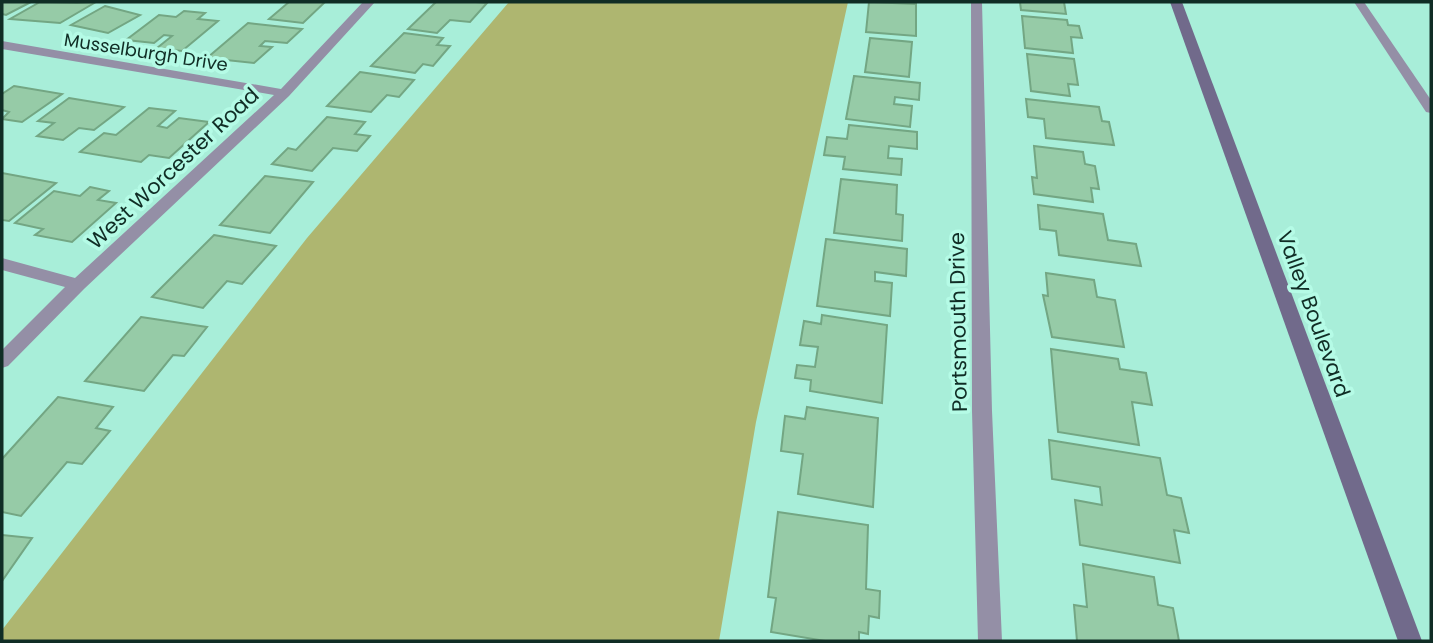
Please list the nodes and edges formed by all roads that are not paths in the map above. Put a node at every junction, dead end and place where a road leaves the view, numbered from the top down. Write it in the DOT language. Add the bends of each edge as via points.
graph roads {
  1 [pos="369,2"];
  2 [pos="976,2"];
  3 [pos="1176,2"];
  4 [pos="1359,2"];
  5 [pos="2,45"];
  6 [pos="284,93"];
  7 [pos="1431,109"];
  8 [pos="2,264"];
  9 [pos="78,285"];
  10 [pos="2,361"];
  11 [pos="990,641"];
  12 [pos="1410,641"];
  1 -- 6 [label="street, West Worcester Road"];
  2 -- 11 [label="street, Portsmouth Drive"];
  3 -- 12 [label="street, Valley Boulevard"];
  4 -- 7 [label="street"];
  5 -- 6 [label="street, Musselburgh Drive"];
  6 -- 9 [label="street, West Worcester Road"];
  8 -- 9 [label="street"];
  9 -- 10 [label="street, West Worcester Road"];
}
